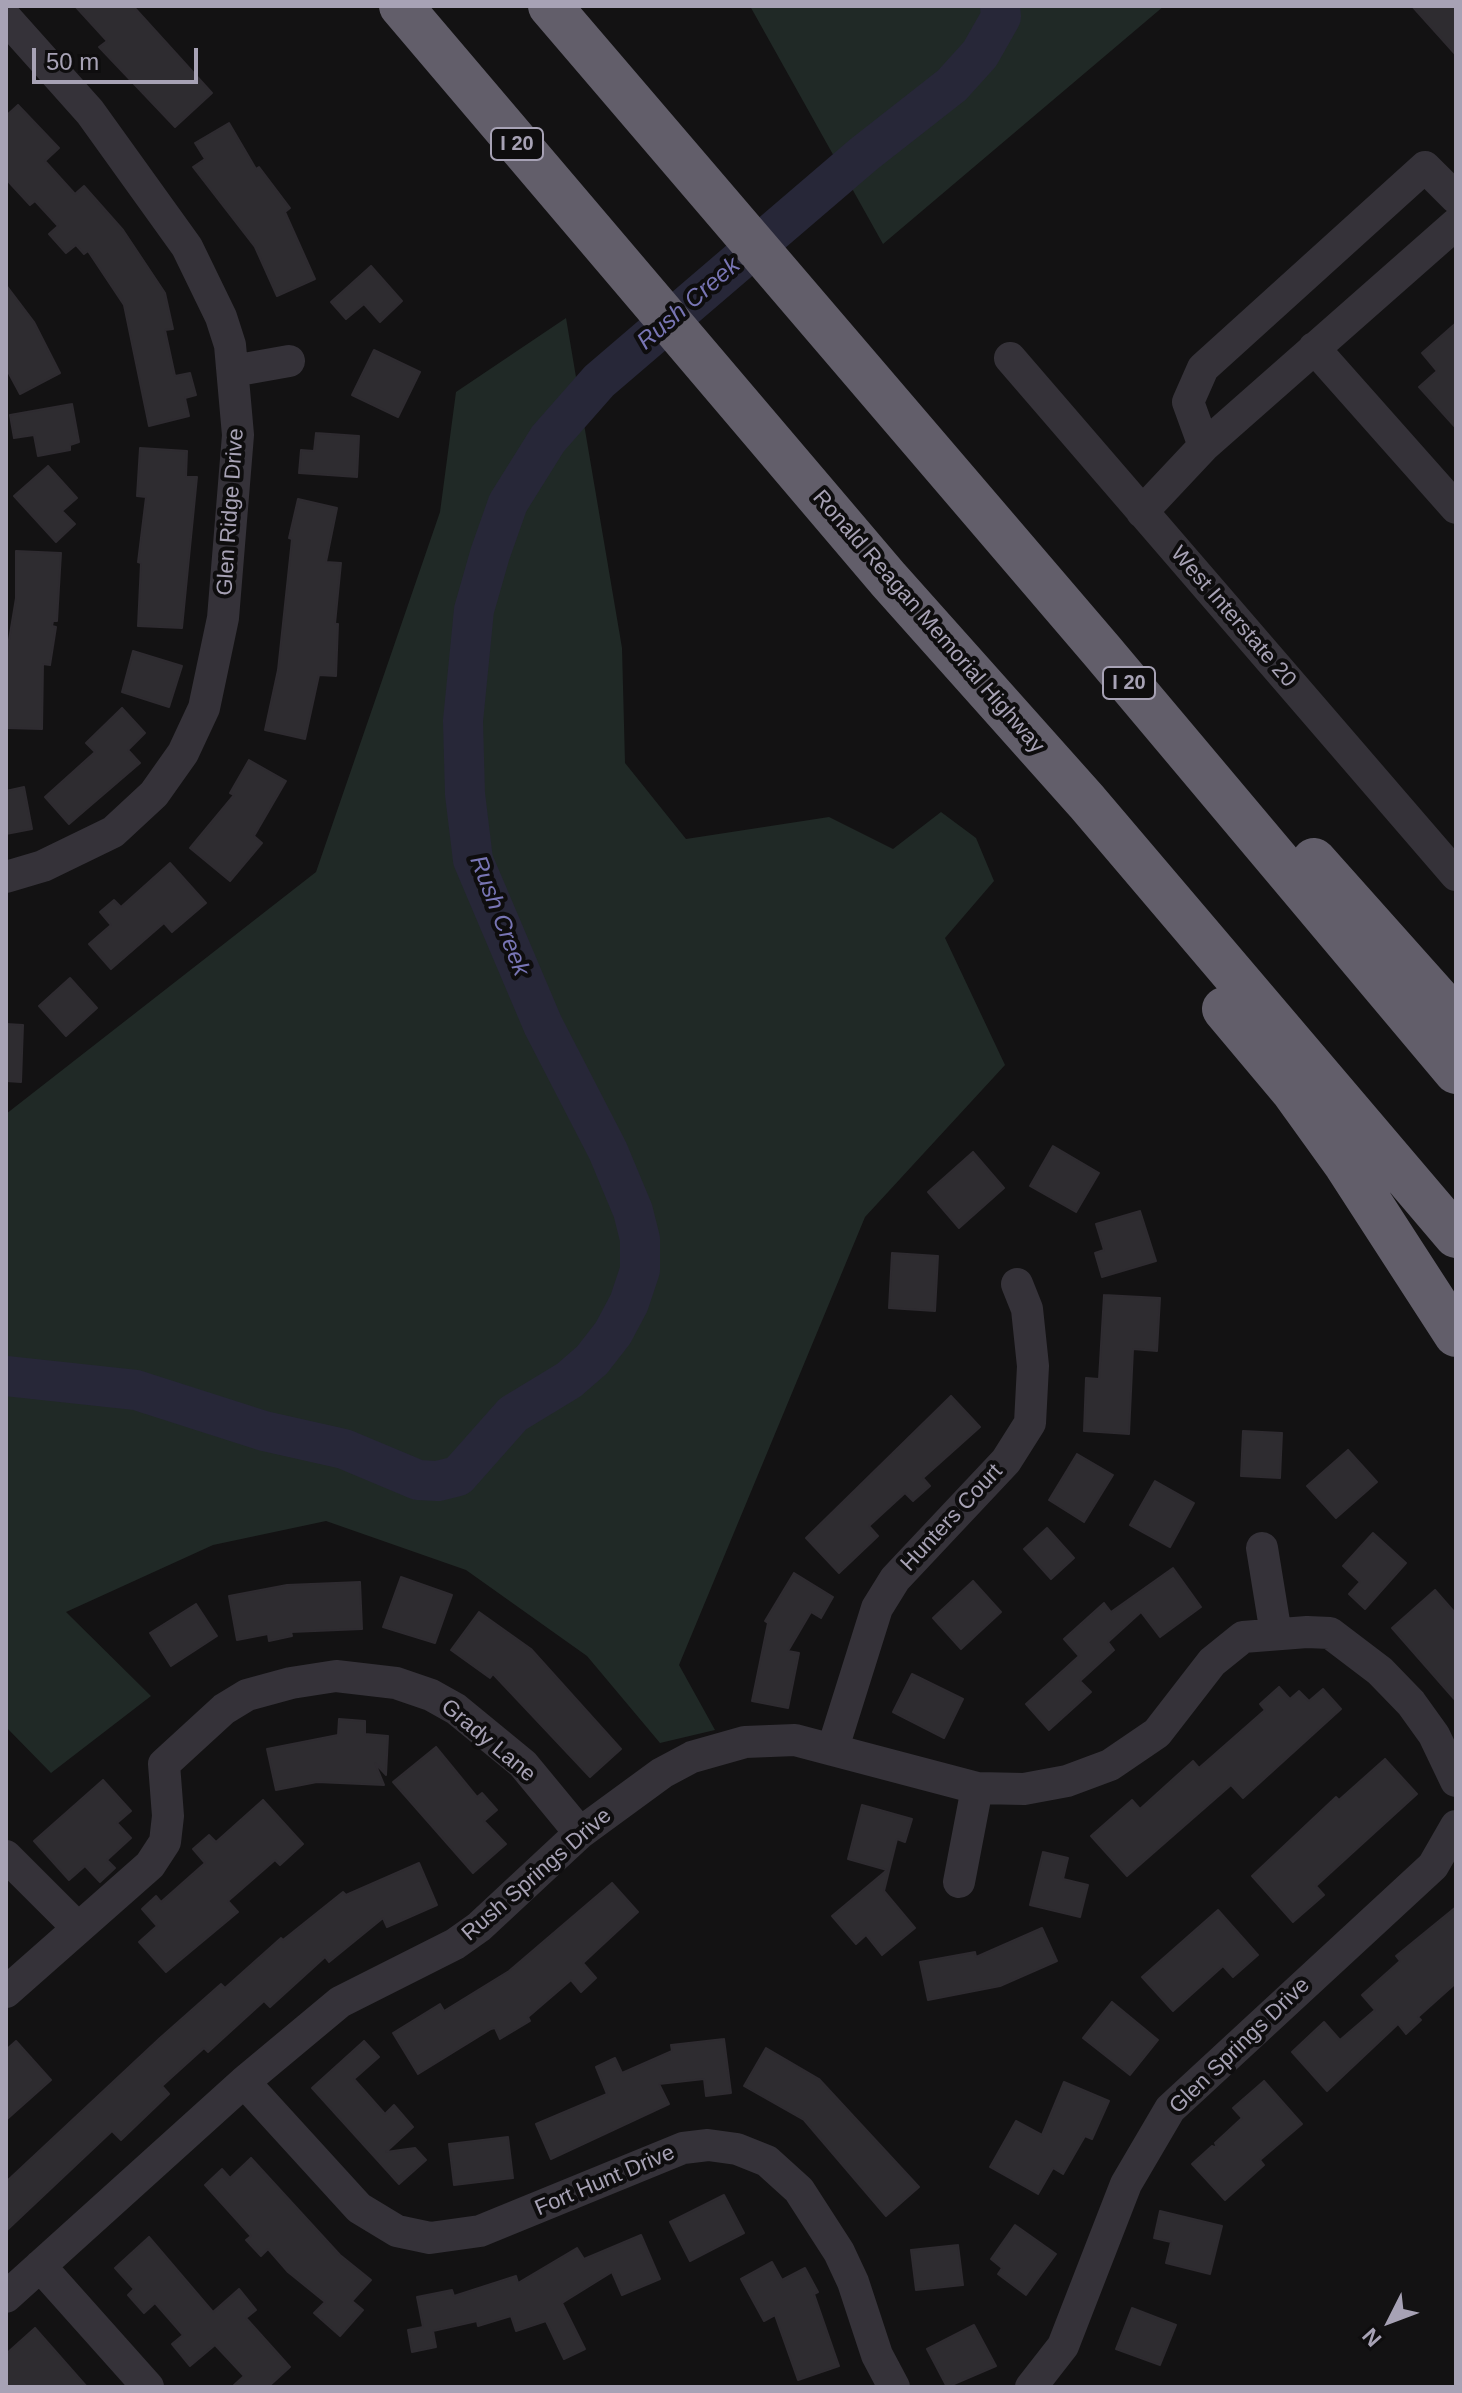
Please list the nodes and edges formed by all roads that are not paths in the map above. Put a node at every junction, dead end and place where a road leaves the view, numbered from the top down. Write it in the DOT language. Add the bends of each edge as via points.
graph roads {
  1 [pos="377,6"];
  2 [pos="401,6"];
  3 [pos="551,7"];
  4 [pos="6,18"];
  5 [pos="535,165"];
  6 [pos="1456,198"];
  7 [pos="1456,224"];
  8 [pos="1314,348"];
  9 [pos="1010,358"];
  10 [pos="289,361"];
  11 [pos="233,371"];
  12 [pos="1204,446"];
  13 [pos="1456,508"];
  14 [pos="1142,512"];
  15 [pos="888,579"];
  16 [pos="1102,651"];
  17 [pos="1456,875"];
  18 [pos="6,877"];
  19 [pos="1456,1019"];
  20 [pos="1456,1072"];
  21 [pos="1456,1236"];
  22 [pos="1017,1284"];
  23 [pos="1456,1335"];
  24 [pos="1262,1548"];
  25 [pos="1276,1634"];
  26 [pos="833,1748"];
  27 [pos="1456,1781"];
  28 [pos="977,1788"];
  29 [pos="1456,1826"];
  30 [pos="580,1833"];
  31 [pos="6,1856"];
  32 [pos="959,1882"];
  33 [pos="78,1928"];
  34 [pos="6,1992"];
  35 [pos="244,2082"];
  36 [pos="40,2266"];
  37 [pos="6,2297"];
  38 [pos="148,2387"];
  39 [pos="894,2387"];
  40 [pos="1031,2387"];
  1 -- 5 [label="highway"];
  2 -- 5 [label="highway, Ronald Reagan Memorial Highway / I 20"];
  3 -- 16 [label="highway, I 20"];
  4 -- 11 [label="street, Glen Ridge Drive" via="90,112 187,247 221,317"];
  5 -- 15 [label="highway, Ronald Reagan Memorial Highway / I 20"];
  6 -- 12 [label="street" via="1425,167 1203,368 1188,402"];
  7 -- 8 [label="street"];
  8 -- 12 [label="street"];
  8 -- 13 [label="street"];
  9 -- 14 [label="street, West Interstate 20"];
  10 -- 11 [label="street"];
  11 -- 18 [label="street, Glen Ridge Drive" via="238,435 223,618 204,708 183,753 154,794 113,832 43,866"];
  12 -- 14 [label="street"];
  14 -- 17 [label="street, West Interstate 20"];
  15 -- 21 [label="highway, Ronald Reagan Memorial Highway / I 20" via="1087,802"];
  15 -- 23 [label="highway" via="1077,835 1292,1090"];
  16 -- 19 [label="highway" via="1324,870"];
  16 -- 20 [label="highway, I 20"];
  22 -- 26 [label="street, Hunters Court" via="1027,1309 1033,1366 1030,1423 1006,1461 895,1579 877,1608"];
  24 -- 25 [label="street"];
  25 -- 27 [label="street, Rush Springs Drive" via="1330,1633 1380,1671 1434,1735"];
  25 -- 28 [label="street, Rush Springs Drive" via="1243,1637 1212,1662 1157,1733 1110,1765 1024,1789"];
  26 -- 28 [label="street, Rush Springs Drive"];
  26 -- 30 [label="street, Rush Springs Drive" via="795,1740 745,1742 692,1757"];
  28 -- 32 [label="street"];
  29 -- 40 [label="street, Glen Springs Drive" via="1433,1866 1170,2109 1126,2184 1063,2346"];
  30 -- 33 [label="street, Grady Lane" via="523,1764 431,1695 396,1683 336,1676 291,1683 247,1695 224,1709 164,1764 165,1842 150,1865"];
  30 -- 35 [label="street, Rush Springs Drive" via="479,1927 433,1958 340,2002"];
  31 -- 33 [label="street"];
  33 -- 34 [label="street"];
  35 -- 36 [label="street, Rush Springs Drive"];
  35 -- 39 [label="street, Fort Hunt Drive" via="359,2208 397,2231 430,2238 480,2231 683,2148 737,2149 767,2161 799,2190 839,2252"];
  36 -- 37 [label="street, Rush Springs Drive"];
  36 -- 38 [label="street"];
}
